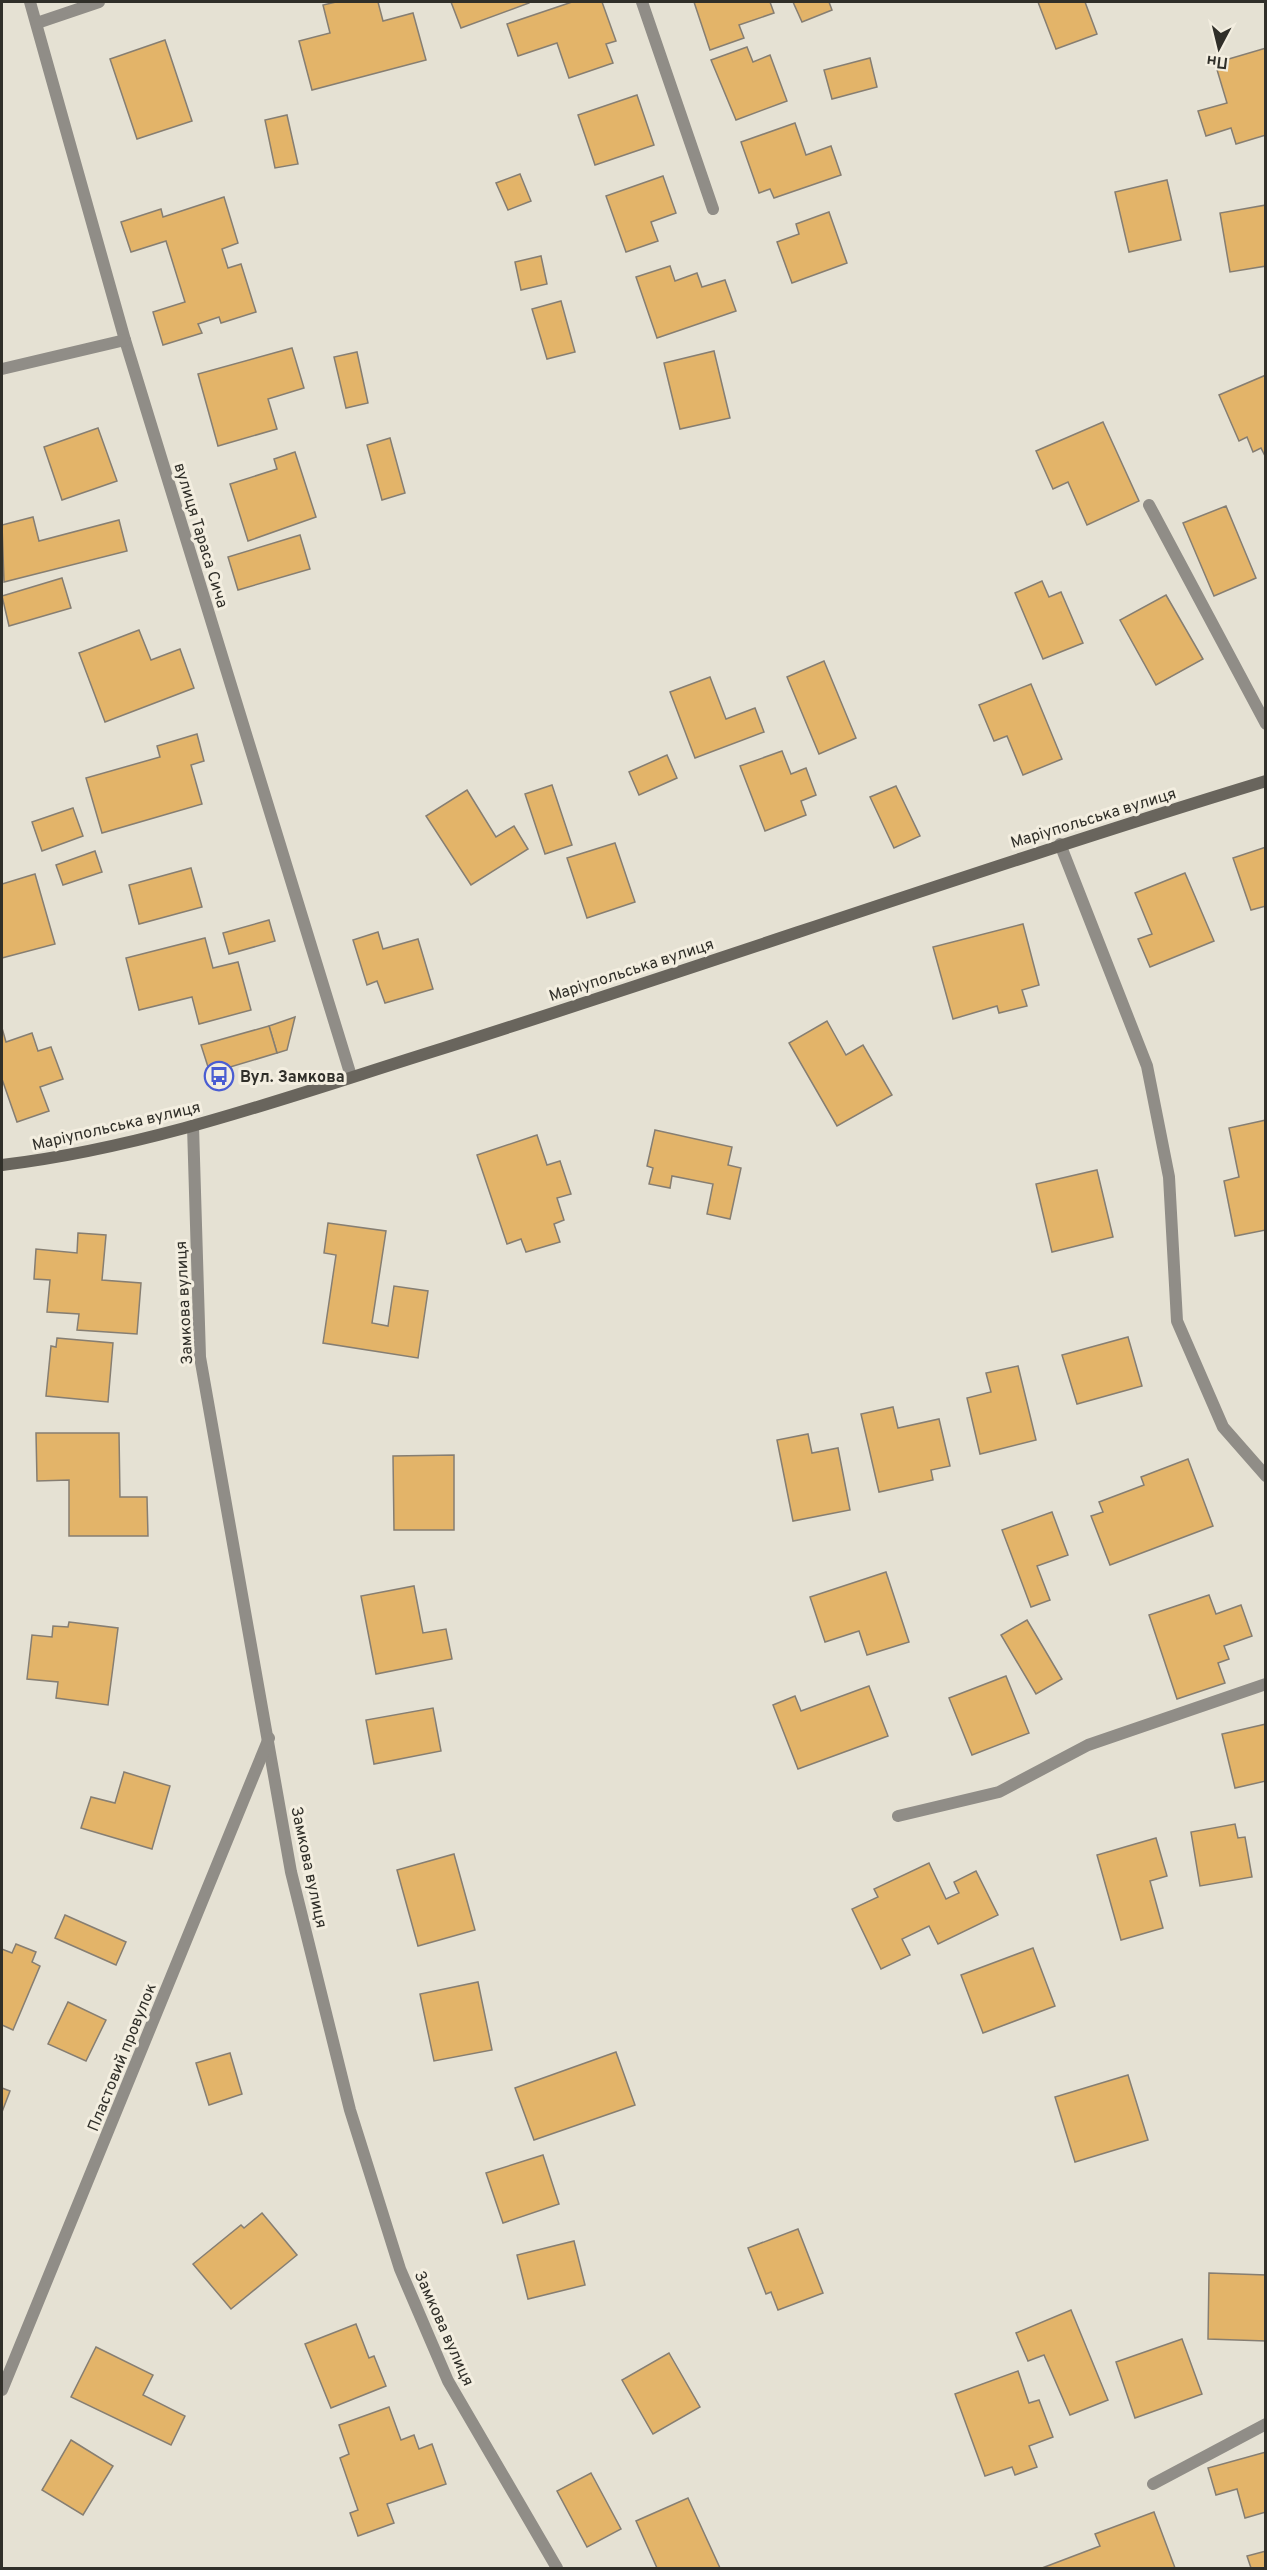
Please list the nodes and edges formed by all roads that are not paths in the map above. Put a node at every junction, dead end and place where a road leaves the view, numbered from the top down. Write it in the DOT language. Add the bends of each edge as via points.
graph roads {
  1 [pos="30,2"];
  2 [pos="99,2"];
  3 [pos="642,2"];
  4 [pos="37,23"];
  5 [pos="713,209"];
  6 [pos="125,340"];
  7 [pos="2,369"];
  8 [pos="1149,505"];
  9 [pos="1266,724"];
  10 [pos="1266,781"];
  11 [pos="1060,844"];
  12 [pos="351,1076"];
  13 [pos="193,1126"];
  14 [pos="2,1165"];
  15 [pos="1266,1476"];
  16 [pos="1266,1684"];
  17 [pos="269,1737"];
  18 [pos="898,1816"];
  19 [pos="2,2390"];
  20 [pos="1266,2424"];
  21 [pos="1153,2484"];
  22 [pos="557,2568"];
  1 -- 4 [label="street, вулиця Тараса Сича"];
  2 -- 4 [label="street"];
  3 -- 5 [label="street"];
  4 -- 6 [label="street, вулиця Тараса Сича"];
  6 -- 7 [label="street"];
  6 -- 12 [label="street, вулиця Тараса Сича"];
  8 -- 9 [label="street"];
  10 -- 11 [label="main road, Маріупольська вулиця"];
  11 -- 12 [label="main road, Маріупольська вулиця"];
  11 -- 15 [label="street" via="1147,1066 1168,1177 1177,1321 1223,1427"];
  12 -- 13 [label="main road, Маріупольська вулиця"];
  13 -- 14 [label="main road, Маріупольська вулиця" via="50,1159"];
  13 -- 17 [label="street, Замкова вулиця" via="200,1357"];
  16 -- 18 [label="street" via="1088,1745 999,1792"];
  17 -- 19 [label="street, Пластовий провулок"];
  17 -- 22 [label="street, Замкова вулиця" via="291,1872 350,2110 393,2248 448,2381"];
  20 -- 21 [label="street"];
}
